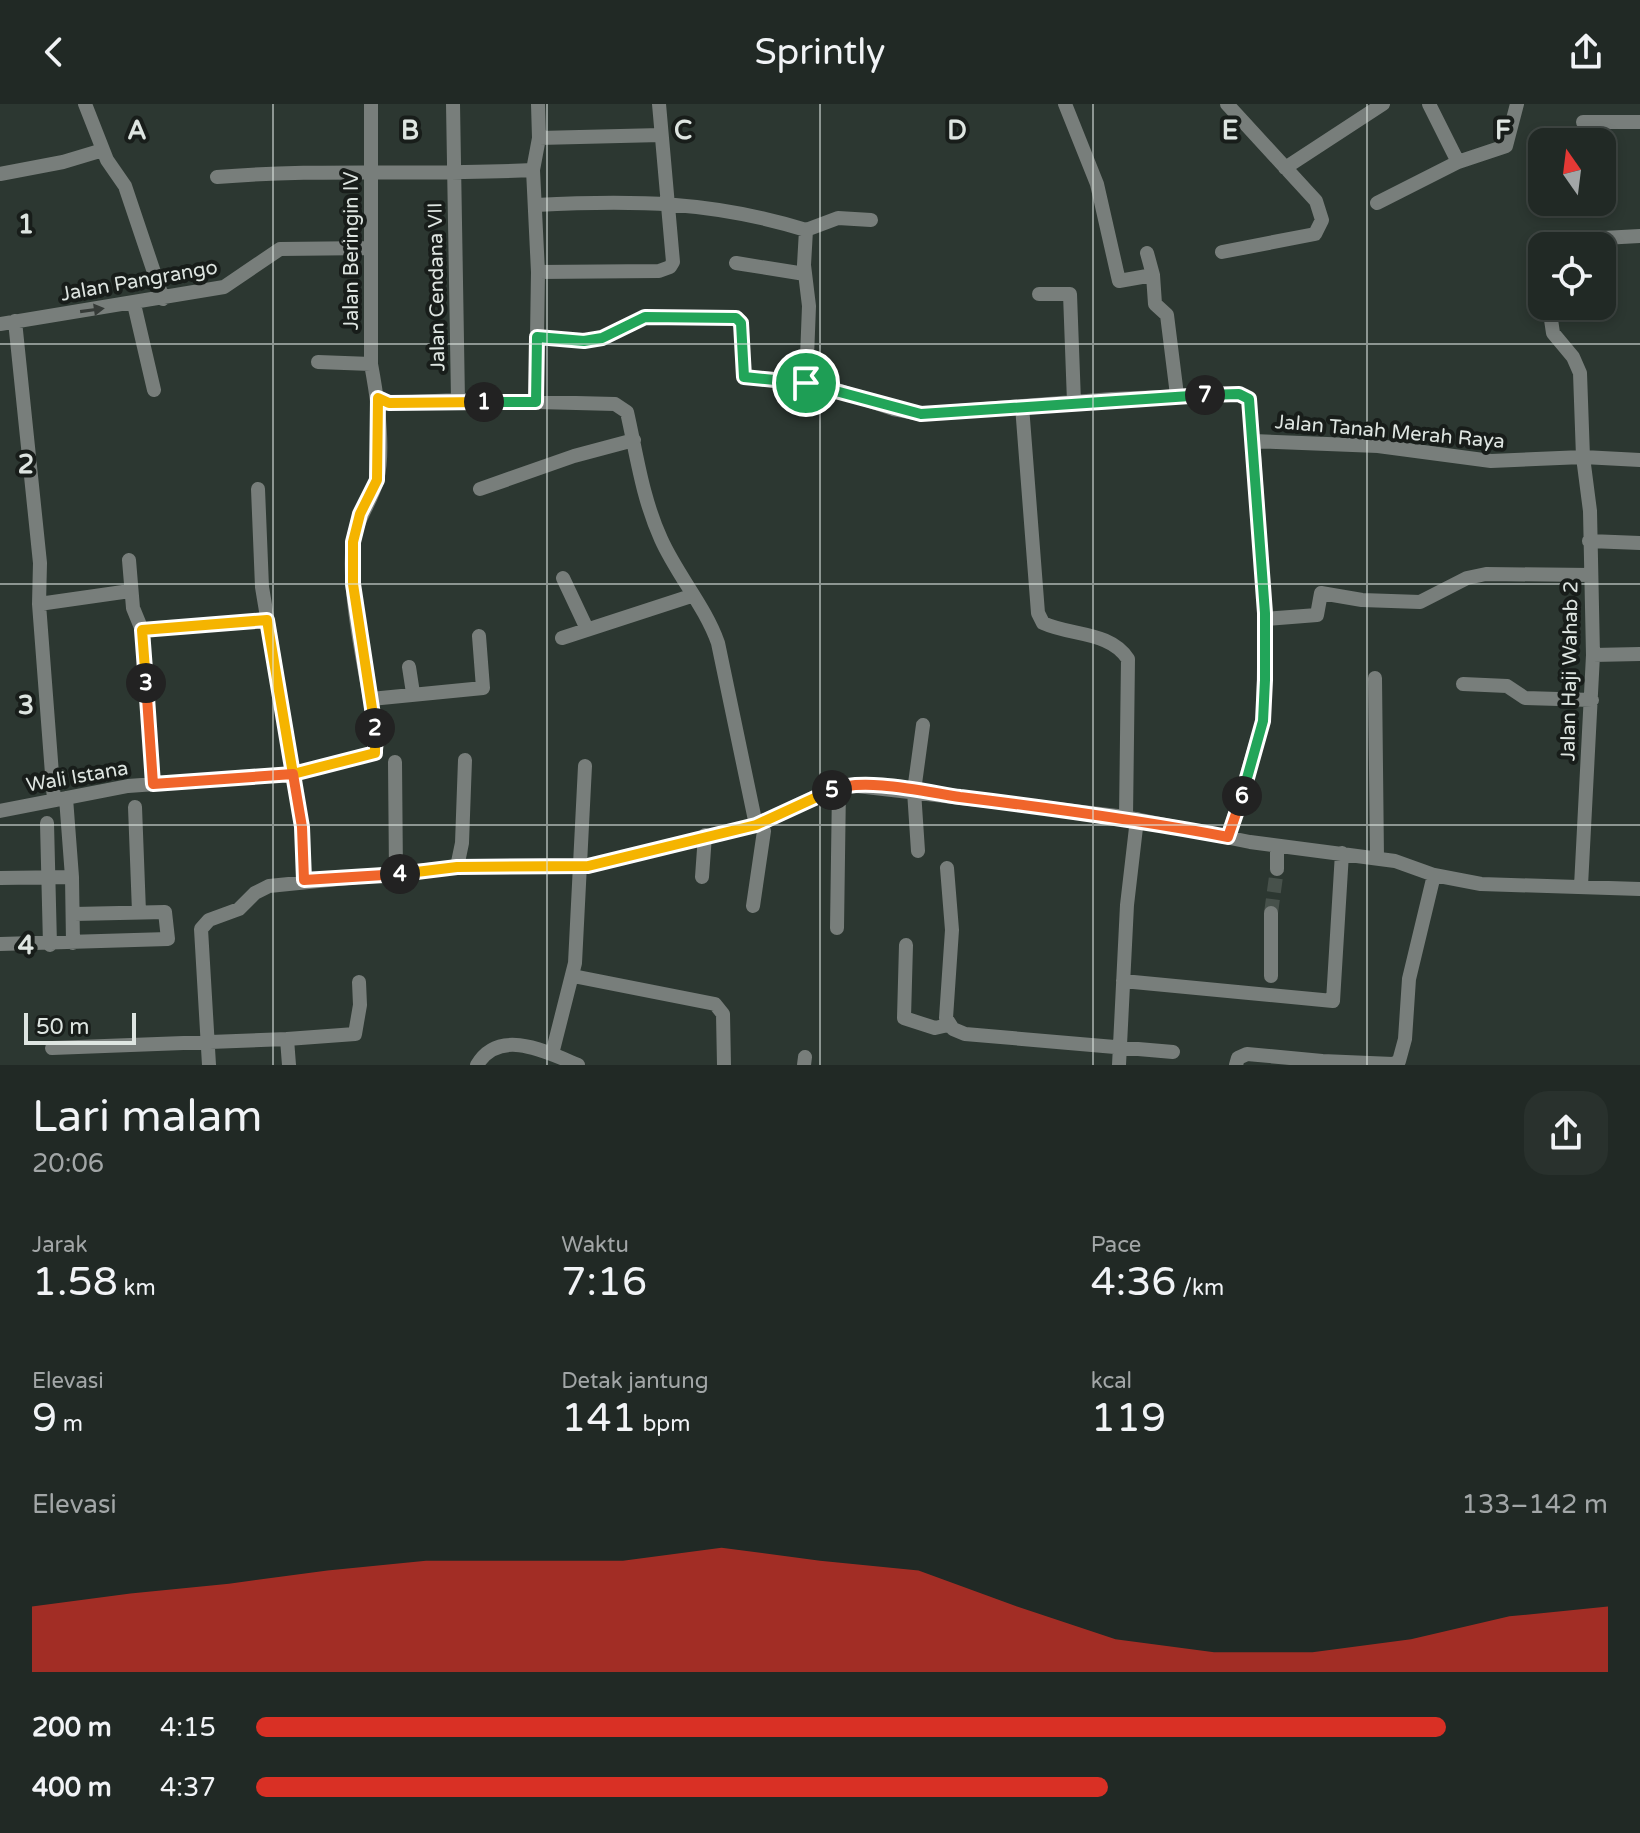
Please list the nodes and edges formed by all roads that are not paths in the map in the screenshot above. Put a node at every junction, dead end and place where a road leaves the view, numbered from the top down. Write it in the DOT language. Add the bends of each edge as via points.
graph roads {
  1 [pos="85,104"];
  2 [pos="371,104"];
  3 [pos="453,104"];
  4 [pos="538,104"];
  5 [pos="659,104"];
  6 [pos="1065,104"];
  7 [pos="1227,104"];
  8 [pos="1383,104"];
  9 [pos="1429,104"];
  10 [pos="1517,104"];
  11 [pos="1583,122"];
  12 [pos="1640,122"];
  13 [pos="661,135"];
  14 [pos="539,138"];
  15 [pos="103,150"];
  16 [pos="1458,162"];
  17 [pos="1285,168"];
  18 [pos="533,170"];
  19 [pos="371,171"];
  20 [pos="454,173"];
  21 [pos="0,174"];
  22 [pos="217,177"];
  23 [pos="665,203"];
  24 [pos="1377,203"];
  25 [pos="536,205"];
  26 [pos="871,220"];
  27 [pos="806,230"];
  28 [pos="1640,236"];
  29 [pos="1616,237"];
  30 [pos="371,248"];
  31 [pos="1222,252"];
  32 [pos="1147,253"];
  33 [pos="736,263"];
  34 [pos="538,272"];
  35 [pos="805,274"];
  36 [pos="1153,275"];
  37 [pos="1039,294"];
  38 [pos="163,299"];
  39 [pos="134,304"];
  40 [pos="1551,320"];
  41 [pos="7,322"];
  42 [pos="537,337"];
  43 [pos="318,362"];
  44 [pos="371,364"];
  45 [pos="806,383"];
  46 [pos="154,390"];
  47 [pos="1177,395"];
  48 [pos="378,398"];
  49 [pos="458,400"];
  50 [pos="536,402"];
  51 [pos="1074,402"];
  52 [pos="1022,406"];
  53 [pos="634,440"];
  54 [pos="1253,441"];
  55 [pos="1583,457"];
  56 [pos="1640,460"];
  57 [pos="258,489"];
  58 [pos="480,489"];
  59 [pos="1589,541"];
  60 [pos="1640,543"];
  61 [pos="129,560"];
  62 [pos="1591,575"];
  63 [pos="563,578"];
  64 [pos="130,591"];
  65 [pos="691,596"];
  66 [pos="39,604"];
  67 [pos="1265,619"];
  68 [pos="267,620"];
  69 [pos="587,629"];
  70 [pos="142,630"];
  71 [pos="479,636"];
  72 [pos="562,638"];
  73 [pos="1640,654"];
  74 [pos="1593,655"];
  75 [pos="409,667"];
  76 [pos="1375,678"];
  77 [pos="1463,684"];
  78 [pos="413,693"];
  79 [pos="371,699"];
  80 [pos="1592,700"];
  81 [pos="923,725"];
  82 [pos="465,760"];
  83 [pos="395,762"];
  84 [pos="585,766"];
  85 [pos="293,774"];
  86 [pos="153,784"];
  87 [pos="839,787"];
  88 [pos="914,791"];
  89 [pos="60,799"];
  90 [pos="135,807"];
  91 [pos="0,811"];
  92 [pos="1132,818"];
  93 [pos="47,823"];
  94 [pos="762,826"];
  95 [pos="705,835"];
  96 [pos="1228,837"];
  97 [pos="1277,846"];
  98 [pos="918,851"];
  99 [pos="1342,853"];
  100 [pos="1377,858"];
  101 [pos="585,866"];
  102 [pos="457,867"];
  103 [pos="947,868"];
  104 [pos="1277,869"];
  105 [pos="396,874"];
  106 [pos="1434,875"];
  107 [pos="72,877"];
  108 [pos="702,877"];
  109 [pos="0,878"];
  110 [pos="47,878"];
  111 [pos="304,880"];
  112 [pos="1581,886"];
  113 [pos="1640,889"];
  114 [pos="753,906"];
  115 [pos="139,912"];
  116 [pos="1271,913"];
  117 [pos="74,914"];
  118 [pos="837,928"];
  119 [pos="73,943"];
  120 [pos="0,944"];
  121 [pos="50,945"];
  122 [pos="906,945"];
  123 [pos="573,976"];
  124 [pos="1271,976"];
  125 [pos="1123,981"];
  126 [pos="359,982"];
  127 [pos="948,1025"];
  128 [pos="287,1039"];
  129 [pos="209,1040"];
  130 [pos="1120,1047"];
  131 [pos="52,1048"];
  132 [pos="1173,1052"];
  133 [pos="552,1054"];
  134 [pos="1322,1063"];
  135 [pos="209,1065"];
  136 [pos="289,1065"];
  137 [pos="477,1065"];
  138 [pos="578,1065"];
  139 [pos="724,1065"];
  140 [pos="1119,1065"];
  141 [pos="1236,1065"];
  1 -- 15 [label="street"];
  2 -- 19 [label="street, Jalan Beringin IV"];
  3 -- 20 [label="street, Jalan Cendana VII"];
  4 -- 14 [label="street"];
  5 -- 13 [label="street"];
  6 -- 36 [label="street" via="1097,184 1119,281"];
  7 -- 17 [label="street"];
  8 -- 17 [label="street"];
  9 -- 16 [label="street"];
  10 -- 16 [label="street" via="1506,146"];
  11 -- 12 [label="street"];
  13 -- 14 [label="street"];
  13 -- 23 [label="street"];
  14 -- 18 [label="street"];
  15 -- 21 [label="street"];
  15 -- 38 [label="street" via="125,186"];
  16 -- 24 [label="street"];
  17 -- 31 [label="street" via="1321,211 1315,234"];
  18 -- 20 [label="street"];
  18 -- 25 [label="street"];
  19 -- 20 [label="street"];
  19 -- 22 [label="street"];
  19 -- 30 [label="street, Jalan Beringin IV"];
  20 -- 49 [label="street, Jalan Cendana VII"];
  23 -- 25 [label="street"];
  23 -- 27 [label="street" via="693,204"];
  23 -- 34 [label="street" via="673,262 665,269"];
  25 -- 34 [label="street"];
  26 -- 27 [label="street" via="838,218"];
  27 -- 35 [label="street"];
  28 -- 29 [label="street"];
  30 -- 38 [label="street, Jalan Pangrango" via="280,249 224,287"];
  30 -- 44 [label="street, Jalan Beringin IV"];
  32 -- 36 [label="street"];
  33 -- 35 [label="street"];
  34 -- 42 [label="street"];
  35 -- 45 [label="street"];
  36 -- 47 [label="street" via="1155,304 1167,315"];
  37 -- 51 [label="street" via="1070,294"];
  38 -- 39 [label="street, Jalan Pangrango"];
  41 -- 39 [label="street, Jalan Pangrango, one-way"];
  39 -- 46 [label="street"];
  40 -- 55 [label="street, Jalan Haji Wahab 2" via="1553,333 1580,373"];
  41 -- 66 [label="street" via="39,549"];
  42 -- 45 [label="street, Jalan Tanah Merah Raya" via="602,338 645,317 736,318 741,323 744,377"];
  42 -- 50 [label="street"];
  43 -- 44 [label="street"];
  44 -- 48 [label="street, Jalan Beringin IV"];
  45 -- 52 [label="street, Jalan Tanah Merah Raya" via="921,414"];
  47 -- 51 [label="street, Jalan Tanah Merah Raya"];
  47 -- 54 [label="street, Jalan Tanah Merah Raya" via="1239,394 1249,399"];
  48 -- 49 [label="street" via="389,403"];
  48 -- 79 [label="street, Jalan Beringin IV" via="377,480 353,542 353,584"];
  49 -- 50 [label="street"];
  50 -- 53 [label="street" via="621,405"];
  51 -- 52 [label="street, Jalan Tanah Merah Raya"];
  52 -- 92 [label="street" via="1038,613 1043,623 1104,639 1128,659"];
  53 -- 58 [label="street"];
  53 -- 65 [label="street" via="645,501"];
  54 -- 55 [label="street, Jalan Tanah Merah Raya" via="1378,446 1491,461"];
  54 -- 67 [label="street"];
  55 -- 56 [label="street, Jalan Tanah Merah Raya"];
  55 -- 59 [label="street, Jalan Haji Wahab 2"];
  57 -- 68 [label="street"];
  59 -- 60 [label="street"];
  59 -- 62 [label="street, Jalan Haji Wahab 2"];
  61 -- 64 [label="street"];
  62 -- 67 [label="street" via="1486,574 1420,602 1321,593 1317,615"];
  62 -- 74 [label="street, Jalan Haji Wahab 2"];
  63 -- 69 [label="street"];
  64 -- 66 [label="street"];
  64 -- 70 [label="street"];
  65 -- 69 [label="street"];
  65 -- 94 [label="street" via="718,643"];
  66 -- 89 [label="street"];
  67 -- 96 [label="street" via="1263,721"];
  68 -- 70 [label="street"];
  68 -- 85 [label="street"];
  69 -- 72 [label="street"];
  70 -- 86 [label="street"];
  71 -- 78 [label="street" via="483,688"];
  73 -- 74 [label="street"];
  74 -- 80 [label="street, Jalan Haji Wahab 2"];
  75 -- 78 [label="street"];
  76 -- 100 [label="street"];
  77 -- 80 [label="street" via="1507,686 1525,698"];
  78 -- 79 [label="street"];
  79 -- 85 [label="street, Wali Istana" via="375,753"];
  80 -- 112 [label="street, Jalan Haji Wahab 2"];
  81 -- 88 [label="street"];
  82 -- 102 [label="street"];
  83 -- 105 [label="street"];
  84 -- 101 [label="street"];
  85 -- 86 [label="street, Wali Istana"];
  85 -- 111 [label="street"];
  86 -- 89 [label="street, Wali Istana"];
  87 -- 88 [label="street"];
  87 -- 94 [label="street"];
  87 -- 118 [label="street"];
  88 -- 92 [label="street"];
  88 -- 98 [label="street"];
  89 -- 91 [label="street, Wali Istana"];
  89 -- 107 [label="street"];
  90 -- 115 [label="street"];
  92 -- 96 [label="street"];
  92 -- 125 [label="street"];
  93 -- 110 [label="street"];
  94 -- 95 [label="street"];
  94 -- 114 [label="street"];
  95 -- 101 [label="street"];
  95 -- 108 [label="street"];
  96 -- 97 [label="street"];
  97 -- 99 [label="street"];
  97 -- 104 [label="street"];
  99 -- 100 [label="street"];
  99 -- 125 [label="street" via="1333,1001"];
  100 -- 106 [label="street"];
  101 -- 102 [label="street"];
  101 -- 123 [label="street"];
  102 -- 105 [label="street"];
  103 -- 127 [label="street" via="952,930"];
  105 -- 111 [label="street"];
  106 -- 112 [label="street" via="1481,884"];
  106 -- 134 [label="street" via="1409,979 1399,1061"];
  107 -- 110 [label="street"];
  107 -- 117 [label="street"];
  109 -- 110 [label="street"];
  110 -- 121 [label="street"];
  111 -- 129 [label="street" via="261,889 239,909 201,929"];
  112 -- 113 [label="street"];
  115 -- 117 [label="street"];
  115 -- 119 [label="street" via="165,912 168,939"];
  116 -- 124 [label="street"];
  117 -- 119 [label="street"];
  119 -- 121 [label="street"];
  120 -- 121 [label="street"];
  122 -- 127 [label="street" via="904,1018 935,1028"];
  123 -- 133 [label="street"];
  123 -- 139 [label="street" via="715,1004 723,1014"];
  125 -- 130 [label="street"];
  126 -- 128 [label="street" via="355,1034"];
  127 -- 130 [label="street" via="979,1036"];
  128 -- 129 [label="street"];
  128 -- 136 [label="street"];
  129 -- 131 [label="street"];
  129 -- 135 [label="street"];
  130 -- 132 [label="street"];
  130 -- 140 [label="street"];
  133 -- 137 [label="street" via="502,1044 487,1051"];
  133 -- 138 [label="street"];
  134 -- 141 [label="street" via="1247,1054"];
}
